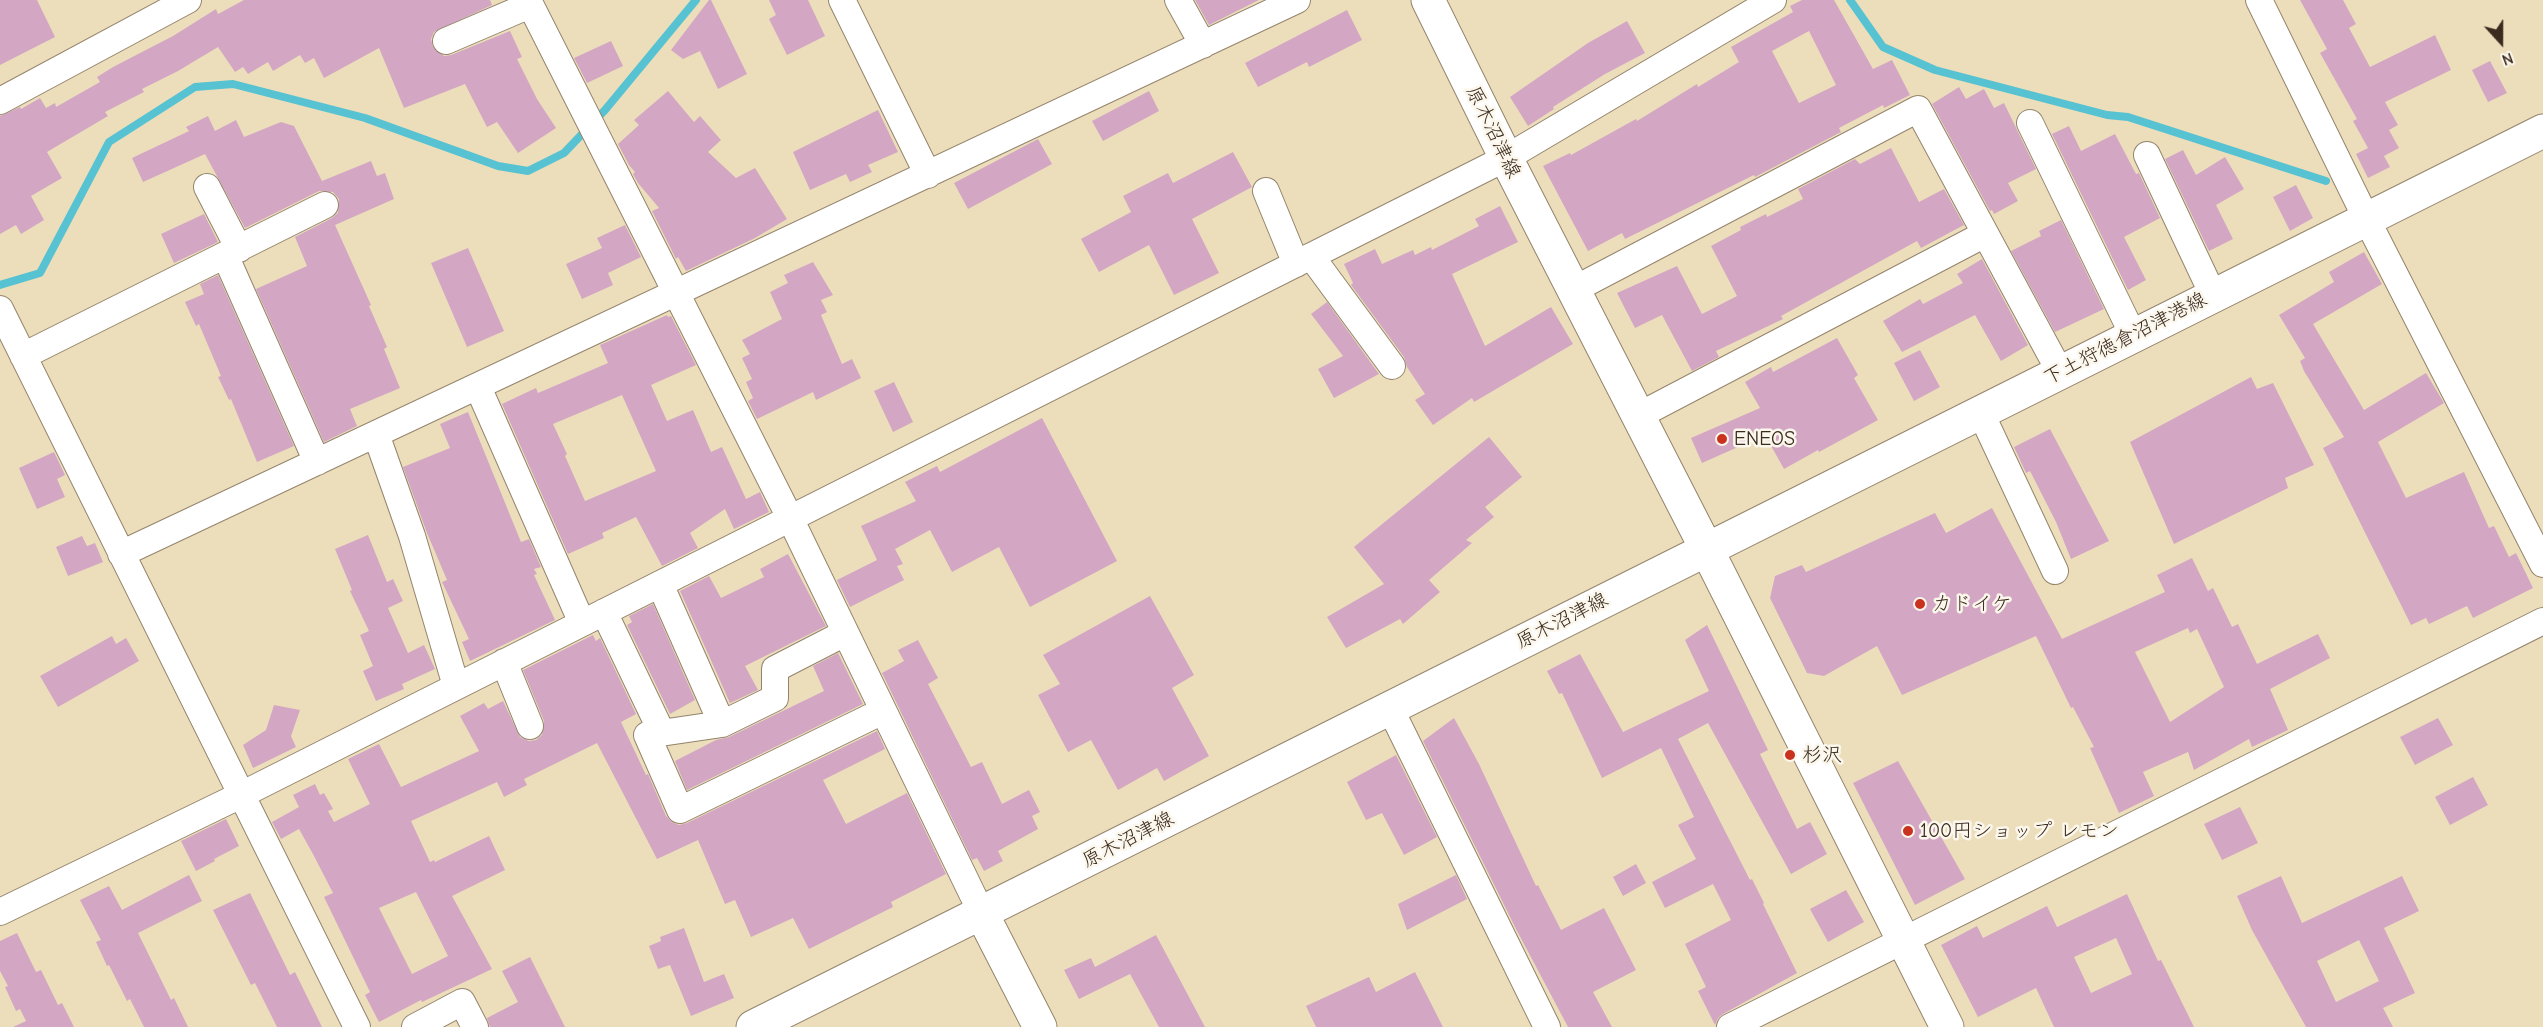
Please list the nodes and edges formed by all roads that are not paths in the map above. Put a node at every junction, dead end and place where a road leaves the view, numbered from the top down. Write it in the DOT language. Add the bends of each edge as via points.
graph roads {
  1 [pos="188,0"];
  2 [pos="842,0"];
  3 [pos="1178,0"];
  4 [pos="1297,0"];
  5 [pos="1428,0"];
  6 [pos="1773,0"];
  7 [pos="2259,0"];
  8 [pos="529,2"];
  9 [pos="446,41"];
  10 [pos="1203,45"];
  11 [pos="0,101"];
  12 [pos="2030,123"];
  13 [pos="2543,131"];
  14 [pos="2147,155"];
  15 [pos="1506,158"];
  16 [pos="927,175"];
  17 [pos="207,187"];
  18 [pos="1266,191"];
  19 [pos="325,205"];
  20 [pos="2366,218"];
  21 [pos="1985,234"];
  22 [pos="232,252"];
  23 [pos="1303,260"];
  24 [pos="1574,290"];
  25 [pos="677,293"];
  26 [pos="2213,295"];
  27 [pos="0,309"];
  28 [pos="2133,335"];
  29 [pos="23,356"];
  30 [pos="1392,366"];
  31 [pos="2060,372"];
  32 [pos="478,387"];
  33 [pos="1980,411"];
  34 [pos="1638,416"];
  35 [pos="376,434"];
  36 [pos="317,462"];
  37 [pos="790,518"];
  38 [pos="1706,548"];
  39 [pos="121,554"];
  40 [pos="2543,564"];
  41 [pos="2055,571"];
  42 [pos="660,584"];
  43 [pos="604,612"];
  44 [pos="2543,621"];
  45 [pos="582,623"];
  46 [pos="845,633"];
  47 [pos="504,662"];
  48 [pos="456,686"];
  49 [pos="1390,708"];
  50 [pos="883,711"];
  51 [pos="722,724"];
  52 [pos="530,726"];
  53 [pos="662,733"];
  54 [pos="243,794"];
  55 [pos="0,912"];
  56 [pos="982,914"];
  57 [pos="1904,940"];
  58 [pos="357,1027"];
  59 [pos="415,1027"];
  60 [pos="475,1027"];
  61 [pos="753,1027"];
  62 [pos="1040,1027"];
  63 [pos="1546,1027"];
  64 [pos="1730,1027"];
  65 [pos="1947,1027"];
  1 -- 11 [label="street"];
  2 -- 16 [label="street"];
  3 -- 10 [label="street"];
  4 -- 10 [label="street"];
  5 -- 15 [label="main road, 原木沼津線"];
  6 -- 15 [label="street"];
  7 -- 20 [label="street"];
  8 -- 9 [label="street"];
  8 -- 25 [label="street"];
  10 -- 16 [label="street"];
  12 -- 28 [label="street"];
  13 -- 20 [label="main road, 下土狩徳倉沼津港線"];
  14 -- 26 [label="street"];
  15 -- 23 [label="street"];
  15 -- 24 [label="main road, 原木沼津線"];
  16 -- 25 [label="street"];
  17 -- 22 [label="street"];
  18 -- 23 [label="street"];
  19 -- 22 [label="street"];
  20 -- 26 [label="main road, 下土狩徳倉沼津港線"];
  20 -- 40 [label="street"];
  21 -- 24 [label="street" via="1918,109"];
  21 -- 31 [label="street"];
  21 -- 34 [label="street"];
  22 -- 29 [label="street"];
  22 -- 36 [label="street"];
  23 -- 30 [label="street"];
  23 -- 37 [label="street"];
  24 -- 34 [label="main road, 原木沼津線"];
  25 -- 32 [label="street"];
  25 -- 37 [label="street"];
  26 -- 28 [label="main road, 下土狩徳倉沼津港線"];
  27 -- 29 [label="street"];
  28 -- 31 [label="main road, 下土狩徳倉沼津港線"];
  29 -- 39 [label="street"];
  31 -- 33 [label="main road, 下土狩徳倉沼津港線"];
  32 -- 35 [label="street"];
  32 -- 45 [label="street"];
  33 -- 38 [label="main road, 下土狩徳倉沼津港線"];
  33 -- 41 [label="street"];
  34 -- 38 [label="main road, 原木沼津線"];
  35 -- 36 [label="street"];
  35 -- 48 [label="street" via="412,536"];
  36 -- 39 [label="street"];
  37 -- 42 [label="street"];
  37 -- 46 [label="street"];
  38 -- 49 [label="main road, 原木沼津線"];
  38 -- 57 [label="main road"];
  39 -- 54 [label="street"];
  42 -- 43 [label="street"];
  42 -- 51 [label="street"];
  43 -- 45 [label="street"];
  43 -- 53 [label="street"];
  44 -- 57 [label="street"];
  45 -- 47 [label="street"];
  46 -- 50 [label="street"];
  46 -- 51 [label="street" via="776,669 775,698"];
  47 -- 48 [label="street"];
  47 -- 52 [label="street"];
  48 -- 54 [label="street"];
  49 -- 56 [label="main road, 原木沼津線"];
  49 -- 63 [label="street"];
  50 -- 53 [label="street" via="680,810 647,735"];
  50 -- 56 [label="street"];
  51 -- 53 [label="street"];
  54 -- 55 [label="street"];
  54 -- 58 [label="street"];
  56 -- 61 [label="main road, 原木沼津線"];
  56 -- 62 [label="main road"];
  57 -- 64 [label="street"];
  57 -- 65 [label="main road"];
  59 -- 60 [label="street" via="462,1002"];
}
